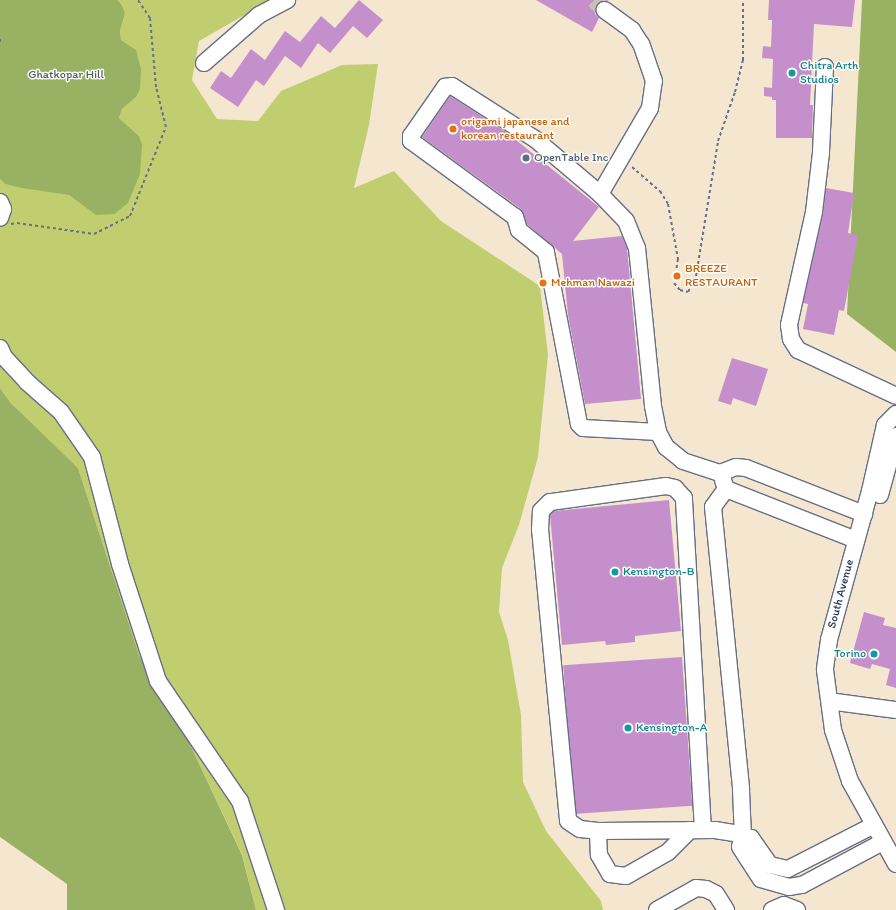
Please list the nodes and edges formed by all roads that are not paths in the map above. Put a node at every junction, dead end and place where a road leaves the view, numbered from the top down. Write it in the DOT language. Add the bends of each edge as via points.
graph roads {
  1 [pos="287,0"];
  2 [pos="604,10"];
  3 [pos="204,63"];
  4 [pos="825,67"];
  5 [pos="600,194"];
  6 [pos="0,202"];
  7 [pos="3,222"];
  8 [pos="0,348"];
  9 [pos="896,396"];
  10 [pos="896,417"];
  11 [pos="658,432"];
  12 [pos="896,436"];
  13 [pos="720,473"];
  14 [pos="726,489"];
  15 [pos="864,514"];
  16 [pos="856,540"];
  17 [pos="836,702"];
  18 [pos="896,710"];
  19 [pos="874,825"];
  20 [pos="696,830"];
  21 [pos="598,831"];
  22 [pos="742,835"];
  23 [pos="890,846"];
  24 [pos="896,864"];
  25 [pos="276,910"];
  26 [pos="657,910"];
  27 [pos="726,910"];
  28 [pos="772,910"];
  29 [pos="796,910"];
  1 -- 3 [label="street" via="259,15"];
  2 -- 5 [label="street" via="632,30 641,44 654,80 650,108"];
  4 -- 9 [label="street" via="821,153 814,212 789,325 791,339 798,350"];
  5 -- 11 [label="street" via="626,221 637,248 653,406"];
  5 -- 11 [label="street" via="535,139 452,86 446,87 411,138 411,141 515,216 518,230 546,252 579,424 583,428"];
  6 -- 7 [label="street"];
  8 -- 25 [label="street" via="4,357 27,382 61,412 92,457 120,564 158,681 240,801"];
  10 -- 15 [label="street, South Avenue" via="885,425"];
  11 -- 13 [label="street" via="666,447 683,461"];
  12 -- 17 [label="street" via="845,608 832,667"];
  13 -- 14 [label="street"];
  13 -- 15 [label="street" via="736,467 746,468"];
  14 -- 16 [label="street"];
  14 -- 22 [label="street" via="713,508 741,790"];
  15 -- 16 [label="street, South Avenue"];
  16 -- 19 [label="street, South Avenue" via="829,640 825,670 833,730 850,781"];
  17 -- 18 [label="street"];
  17 -- 23 [label="street" via="838,717 860,784"];
  19 -- 22 [label="street" via="788,869 770,865 751,838"];
  19 -- 23 [label="street, South Avenue"];
  20 -- 21 [label="street"];
  20 -- 21 [label="street" via="668,852 626,876 610,874 599,855"];
  20 -- 21 [label="street" via="684,498 675,488 666,486 550,502 541,511 540,530 568,821 580,829"];
  20 -- 22 [label="street"];
  22 -- 23 [label="street" via="740,848 761,879 789,887 802,885"];
  23 -- 24 [label="street, South Avenue"];
  26 -- 27 [label="street" via="696,888 716,894"];
  28 -- 29 [label="street" via="784,905"];
}
